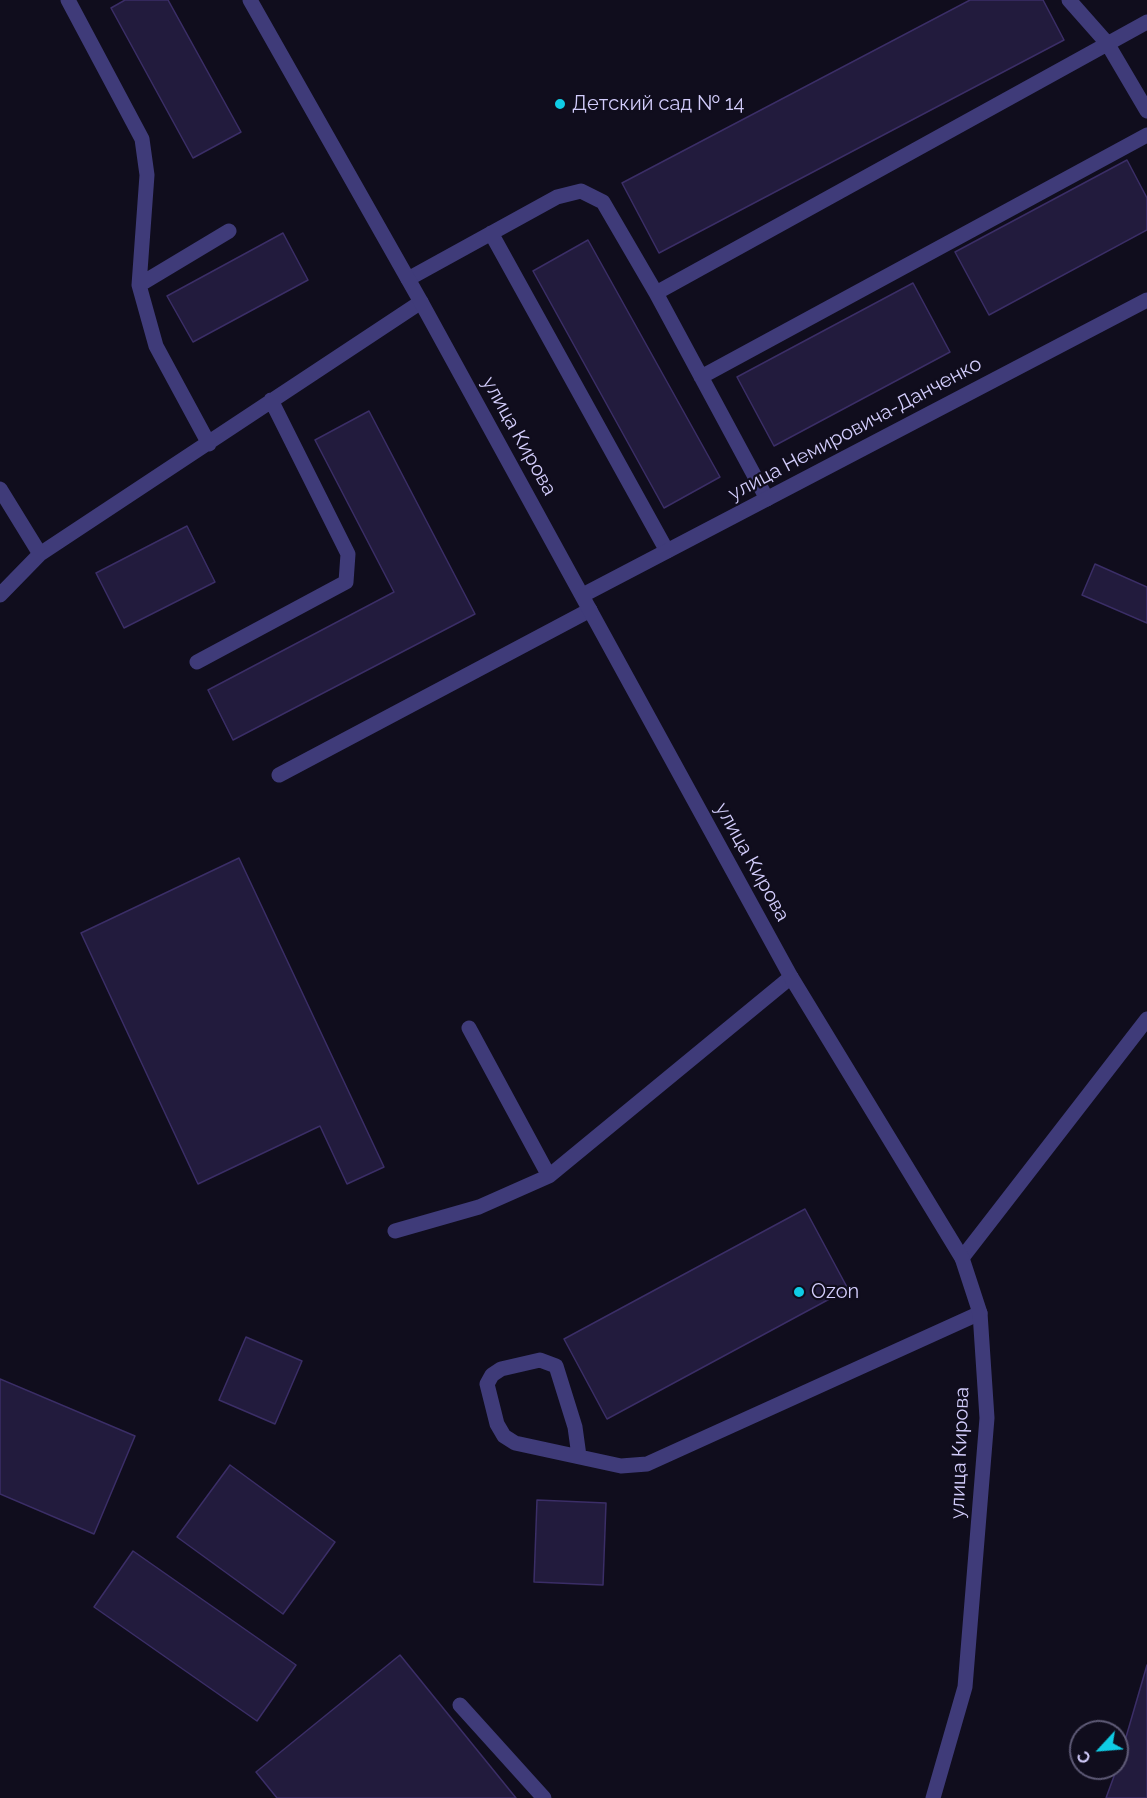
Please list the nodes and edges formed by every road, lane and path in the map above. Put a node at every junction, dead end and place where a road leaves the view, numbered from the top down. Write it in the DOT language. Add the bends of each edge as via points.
graph roads {
  1 [pos="68,0"];
  2 [pos="250,0"];
  3 [pos="1069,0"];
  4 [pos="1147,22"];
  5 [pos="1107,43"];
  6 [pos="1147,111"];
  7 [pos="1147,135"];
  8 [pos="230,231"];
  9 [pos="491,233"];
  10 [pos="408,279"];
  11 [pos="139,285"];
  12 [pos="656,293"];
  13 [pos="1147,300"];
  14 [pos="421,302"];
  15 [pos="702,377"];
  16 [pos="271,400"];
  17 [pos="209,444"];
  18 [pos="0,489"];
  19 [pos="767,499"];
  20 [pos="667,551"];
  21 [pos="40,554"];
  22 [pos="0,595"];
  23 [pos="583,595"];
  24 [pos="590,609"];
  25 [pos="198,662"];
  26 [pos="279,775"];
  27 [pos="791,977"];
  28 [pos="1147,1019"];
  29 [pos="469,1028"];
  30 [pos="549,1176"];
  31 [pos="395,1231"];
  32 [pos="962,1258"];
  33 [pos="980,1313"];
  34 [pos="579,1456"];
  35 [pos="460,1705"];
  36 [pos="544,1798"];
  37 [pos="933,1798"];
  1 -- 11 [label="street" via="142,139 147,175"];
  2 -- 10 [label="street, улица Кирова"];
  3 -- 5 [label="street"];
  4 -- 5 [label="street"];
  5 -- 6 [label="street"];
  5 -- 12 [label="street"];
  7 -- 15 [label="street"];
  8 -- 11 [label="street"];
  9 -- 10 [label="street"];
  9 -- 12 [label="street" via="557,197 581,191 603,202"];
  9 -- 20 [label="street"];
  10 -- 14 [label="street, улица Кирова"];
  11 -- 17 [label="street" via="156,346"];
  12 -- 15 [label="street"];
  13 -- 19 [label="street, улица Немировича-Данченко"];
  14 -- 16 [label="street"];
  14 -- 23 [label="street, улица Кирова"];
  15 -- 19 [label="street"];
  16 -- 17 [label="street"];
  16 -- 25 [label="street" via="348,554 346,582"];
  17 -- 21 [label="street"];
  18 -- 21 [label="street"];
  19 -- 20 [label="street, улица Немировича-Данченко"];
  20 -- 23 [label="street, улица Немировича-Данченко"];
  21 -- 22 [label="street"];
  23 -- 24 [label="street, улица Кирова"];
  24 -- 26 [label="street"];
  24 -- 27 [label="street, улица Кирова"];
  27 -- 30 [label="street"];
  27 -- 32 [label="street, улица Кирова"];
  28 -- 32 [label="street"];
  29 -- 30 [label="street"];
  30 -- 31 [label="street" via="479,1207"];
  32 -- 33 [label="street, улица Кирова"];
  33 -- 34 [label="street" via="647,1464 621,1466"];
  33 -- 37 [label="street, улица Кирова" via="987,1418 965,1687"];
  34 -- 34 [label="street" via="515,1443 504,1436 487,1384 492,1375 501,1368 540,1360 556,1366 575,1427"];
  35 -- 36 [label="street"];
}
